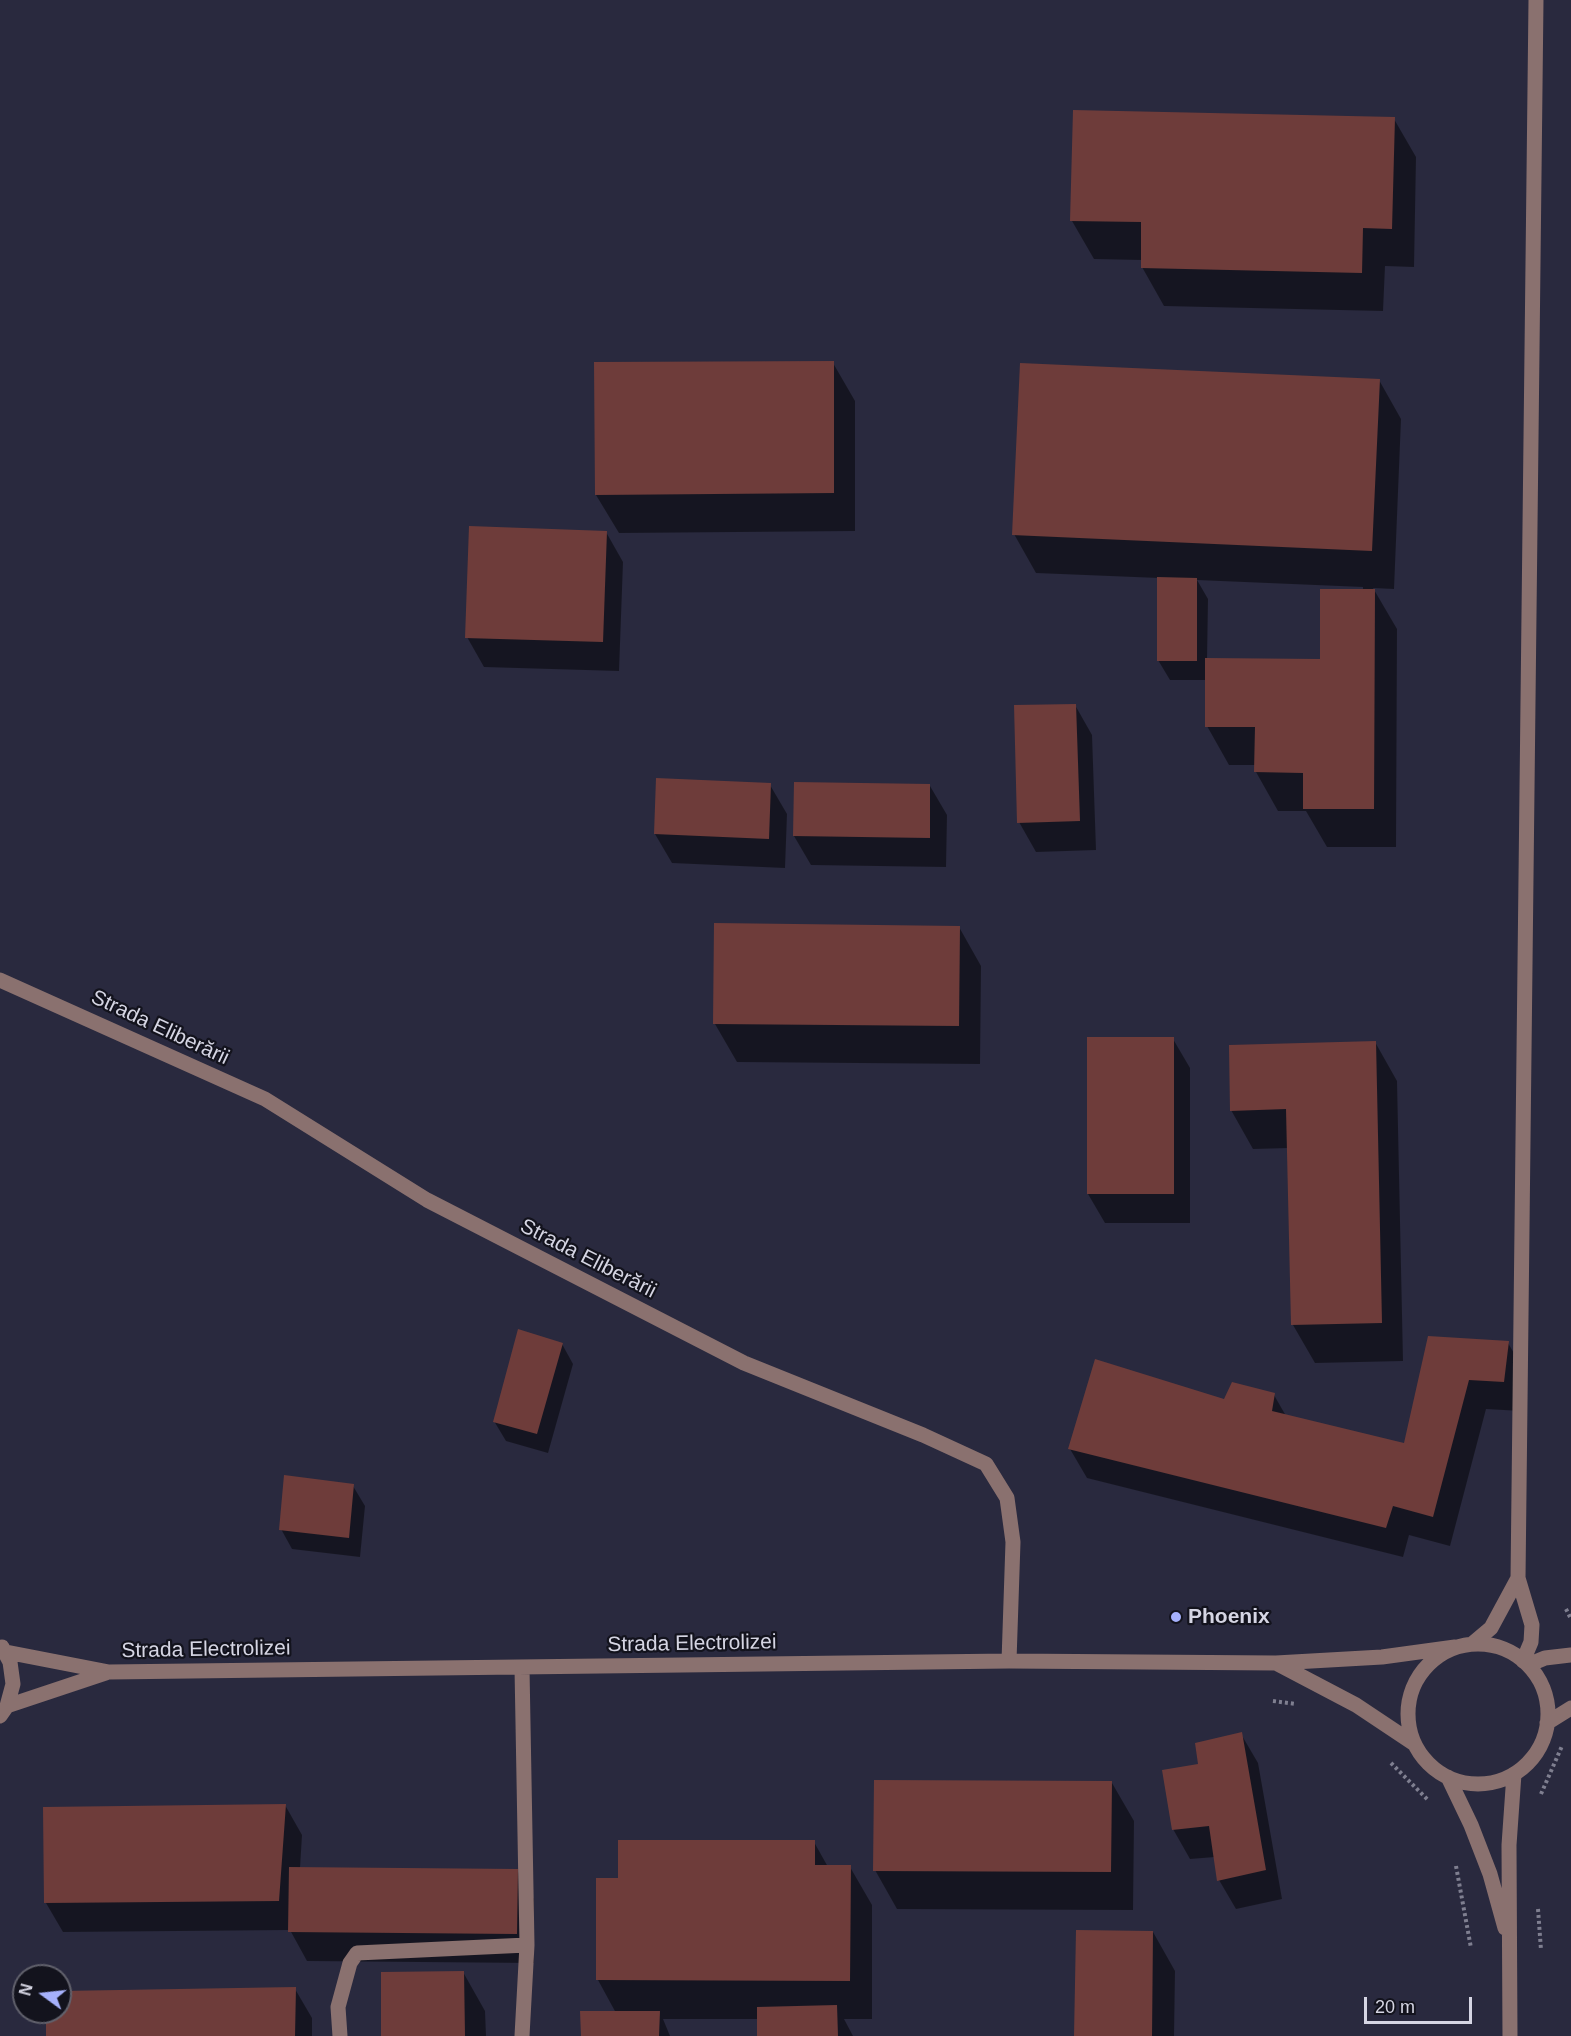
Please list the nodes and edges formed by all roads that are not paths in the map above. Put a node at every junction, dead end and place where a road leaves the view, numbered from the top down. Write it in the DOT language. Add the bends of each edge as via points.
graph roads {
  1 [pos="1536,0"];
  2 [pos="0,980"];
  3 [pos="1518,1578"];
  4 [pos="1472,1644"];
  5 [pos="1455,1647"];
  6 [pos="3,1648"];
  7 [pos="1571,1655"];
  8 [pos="1009,1661"];
  9 [pos="1276,1663"];
  10 [pos="1526,1663"];
  11 [pos="522,1668"];
  12 [pos="109,1672"];
  13 [pos="1571,1708"];
  14 [pos="4,1711"];
  15 [pos="1547,1723"];
  16 [pos="1413,1743"];
  17 [pos="1514,1774"];
  18 [pos="1448,1777"];
  19 [pos="527,1945"];
  20 [pos="1511,1948"];
  21 [pos="340,2036"];
  22 [pos="522,2036"];
  23 [pos="1510,2036"];
  1 -- 3 [label="street"];
  2 -- 8 [label="street, Strada Eliberării" via="265,1100 427,1200 744,1363 987,1464 1007,1498 1013,1542"];
  3 -- 4 [label="street" via="1491,1628"];
  3 -- 10 [label="street" via="1532,1625"];
  4 -- 5 [label="street"];
  4 -- 10 [label="street" via="1500,1647"];
  5 -- 9 [label="street, Strada Electrolizei" via="1382,1657"];
  5 -- 16 [label="street" via="1427,1666 1411,1694 1408,1711"];
  6 -- 12 [label="street, Strada Electrolizei"];
  6 -- 14 [label="street" via="13,1672 11,1695"];
  7 -- 10 [label="street"];
  8 -- 9 [label="street, Strada Electrolizei"];
  8 -- 11 [label="street, Strada Electrolizei"];
  9 -- 16 [label="street, Strada Electrolizei" via="1356,1705"];
  10 -- 15 [label="street" via="1540,1682 1547,1702"];
  11 -- 12 [label="street, Strada Electrolizei"];
  11 -- 19 [label="street"];
  12 -- 14 [label="street, Strada Electrolizei"];
  13 -- 15 [label="street"];
  15 -- 17 [label="street" via="1536,1752"];
  16 -- 18 [label="street" via="1434,1768"];
  17 -- 18 [label="street" via="1481,1784"];
  17 -- 20 [label="street" via="1509,1845"];
  18 -- 20 [label="street" via="1490,1874"];
  19 -- 21 [label="street" via="357,1953 350,1963 338,2007"];
  19 -- 22 [label="street"];
  20 -- 23 [label="street"];
}
